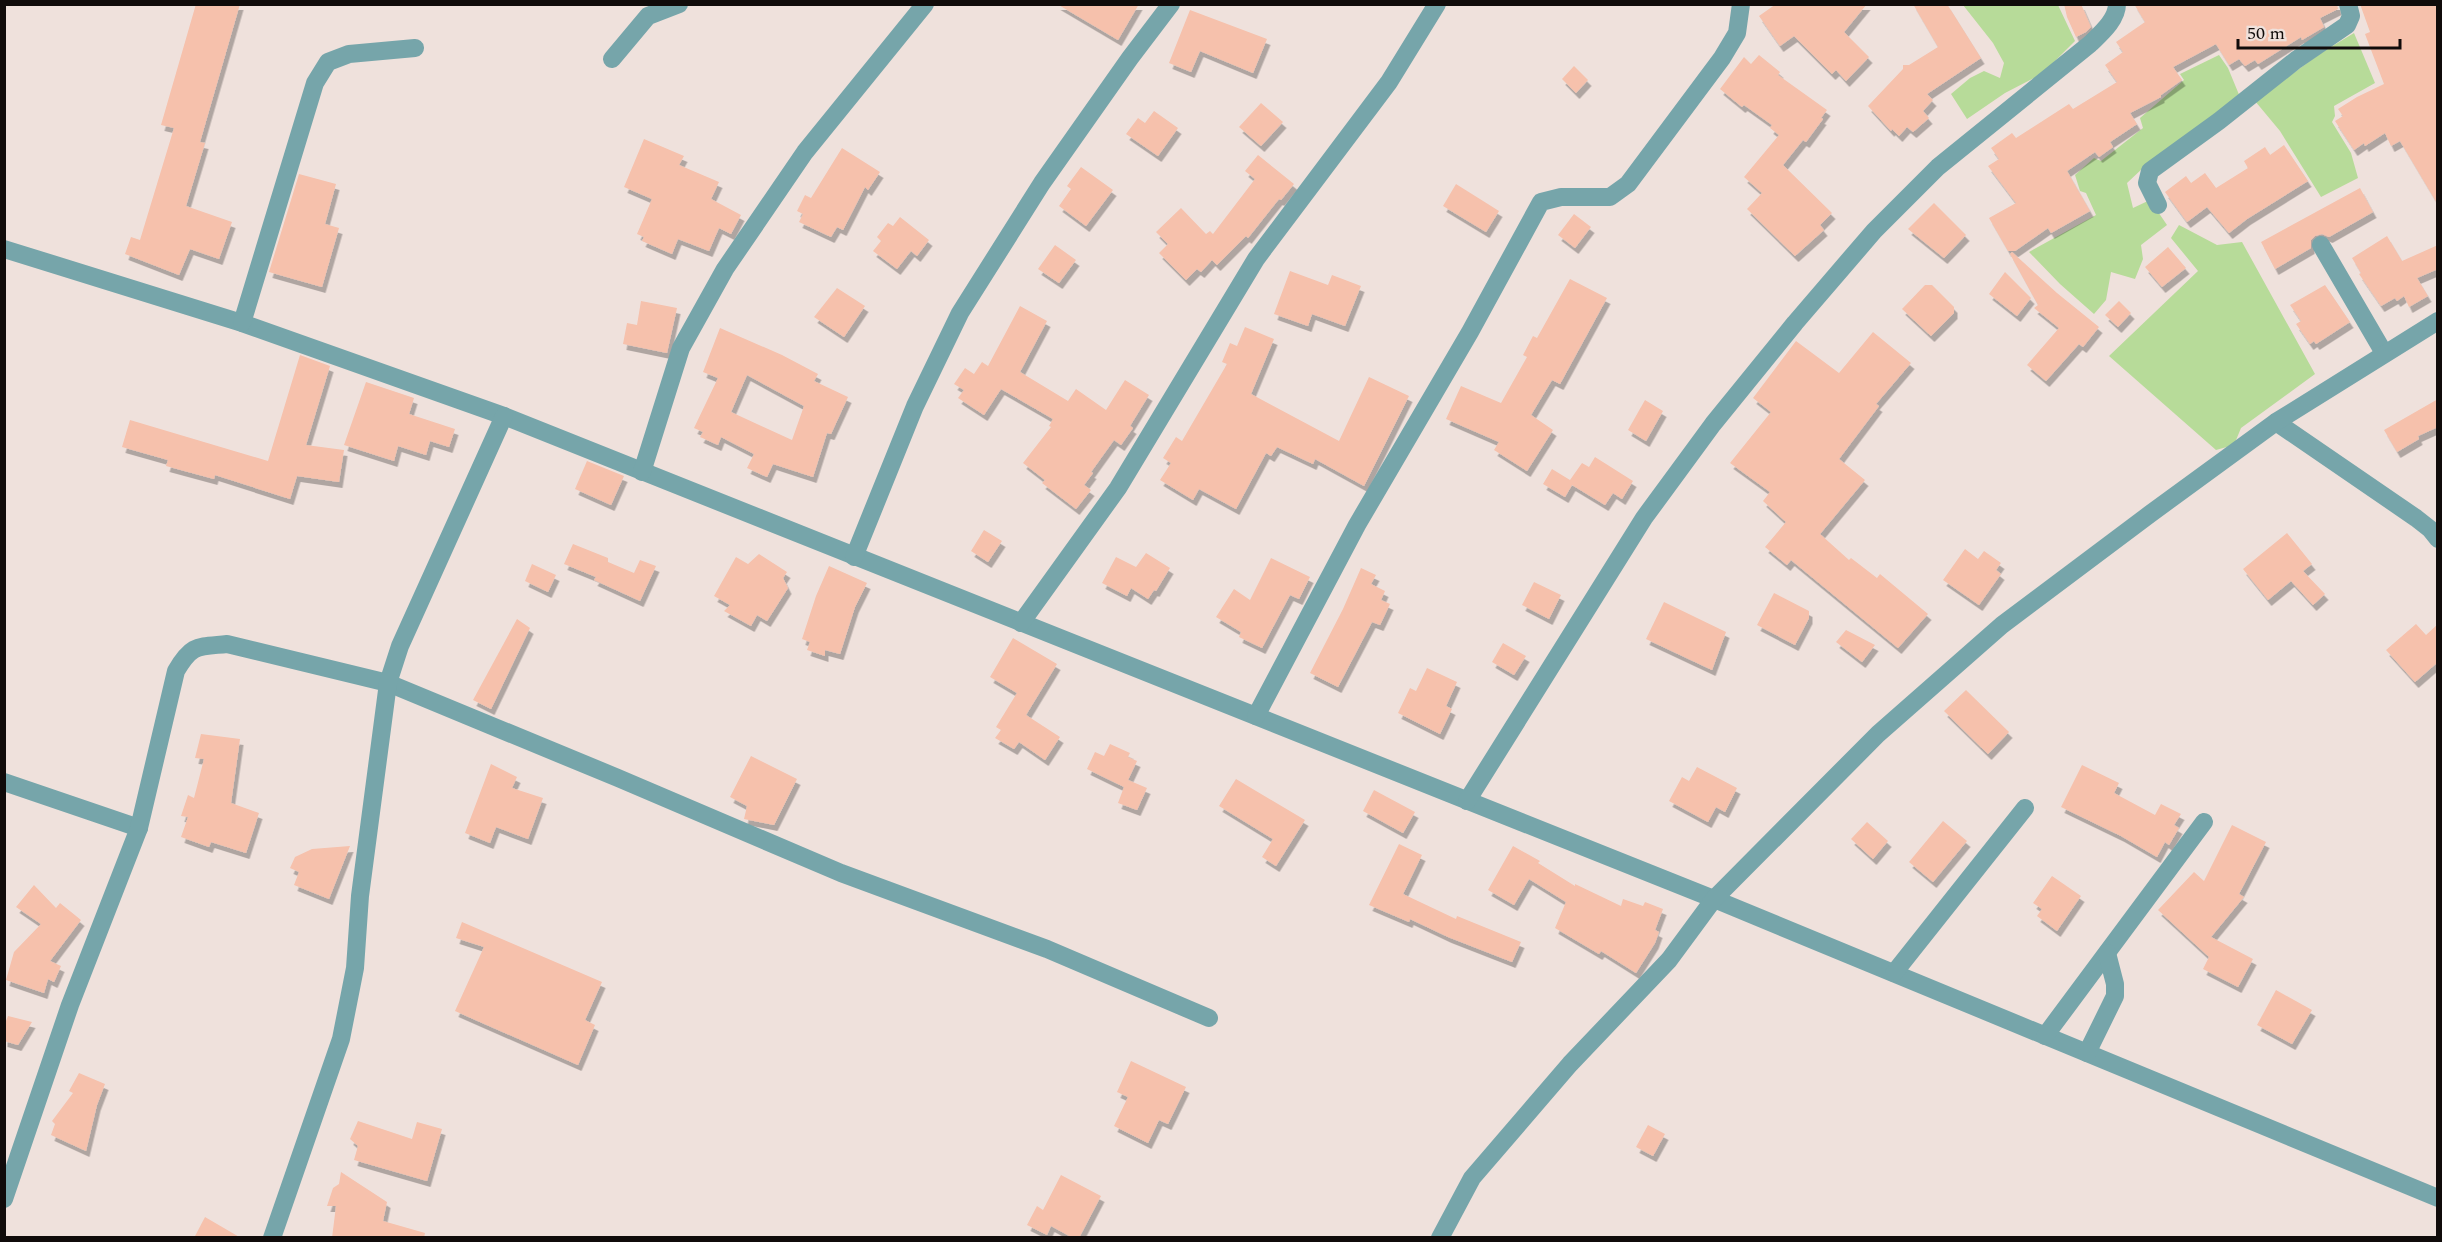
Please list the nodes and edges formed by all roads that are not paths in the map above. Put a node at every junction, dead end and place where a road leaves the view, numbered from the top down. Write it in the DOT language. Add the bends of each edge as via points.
graph roads {
  1 [pos="679,4"];
  2 [pos="925,4"];
  3 [pos="1171,4"];
  4 [pos="1437,4"];
  5 [pos="1741,4"];
  6 [pos="2116,4"];
  7 [pos="2348,4"];
  8 [pos="414,48"];
  9 [pos="612,59"];
  10 [pos="2158,205"];
  11 [pos="2321,245"];
  12 [pos="4,249"];
  13 [pos="2438,321"];
  14 [pos="242,323"];
  15 [pos="2384,353"];
  16 [pos="504,416"];
  17 [pos="2276,422"];
  18 [pos="642,472"];
  19 [pos="2438,539"];
  20 [pos="854,557"];
  21 [pos="1021,623"];
  22 [pos="388,683"];
  23 [pos="1256,716"];
  24 [pos="4,782"];
  25 [pos="1467,801"];
  26 [pos="2025,808"];
  27 [pos="2204,822"];
  28 [pos="140,828"];
  29 [pos="1714,899"];
  30 [pos="2107,953"];
  31 [pos="1894,973"];
  32 [pos="1209,1018"];
  33 [pos="2045,1036"];
  34 [pos="2087,1053"];
  35 [pos="2438,1198"];
  36 [pos="4,1199"];
  37 [pos="273,1238"];
  38 [pos="1440,1238"];
  1 -- 9 [label="street" via="648,16"];
  2 -- 18 [label="street" via="805,152 725,269 681,348"];
  3 -- 20 [label="street" via="1042,183 960,313 915,406"];
  4 -- 21 [label="street" via="1389,82 1256,259 1118,488"];
  5 -- 23 [label="street" via="1737,33 1722,58 1628,184 1610,197 1561,197 1541,202 1357,525"];
  6 -- 25 [label="street" via="2117,10 2106,28 2090,44 1938,167 1874,231 1780,341 1644,518"];
  7 -- 10 [label="street" via="2351,16 2347,26 2150,171 2147,183"];
  8 -- 14 [label="street" via="349,54 328,62 315,83"];
  11 -- 15 [label="street"];
  12 -- 14 [label="street"];
  13 -- 15 [label="street"];
  14 -- 16 [label="street"];
  15 -- 17 [label="street"];
  16 -- 18 [label="street"];
  16 -- 22 [label="street" via="400,646"];
  17 -- 19 [label="street" via="2416,518"];
  17 -- 29 [label="street" via="2002,625 1878,734"];
  18 -- 20 [label="street"];
  20 -- 21 [label="street"];
  21 -- 23 [label="street"];
  22 -- 28 [label="street" via="227,644 201,646 187,653 176,671"];
  22 -- 32 [label="street" via="841,873 1047,949"];
  22 -- 37 [label="street" via="360,896 355,968 341,1039"];
  23 -- 25 [label="street"];
  24 -- 28 [label="street"];
  25 -- 29 [label="street"];
  26 -- 31 [label="street"];
  27 -- 30 [label="street"];
  28 -- 36 [label="street" via="70,1005"];
  29 -- 31 [label="street"];
  29 -- 38 [label="street" via="1669,960 1570,1064 1472,1178"];
  30 -- 33 [label="street"];
  30 -- 34 [label="street" via="2115,996"];
  31 -- 33 [label="street"];
  33 -- 34 [label="street"];
  34 -- 35 [label="street"];
}
